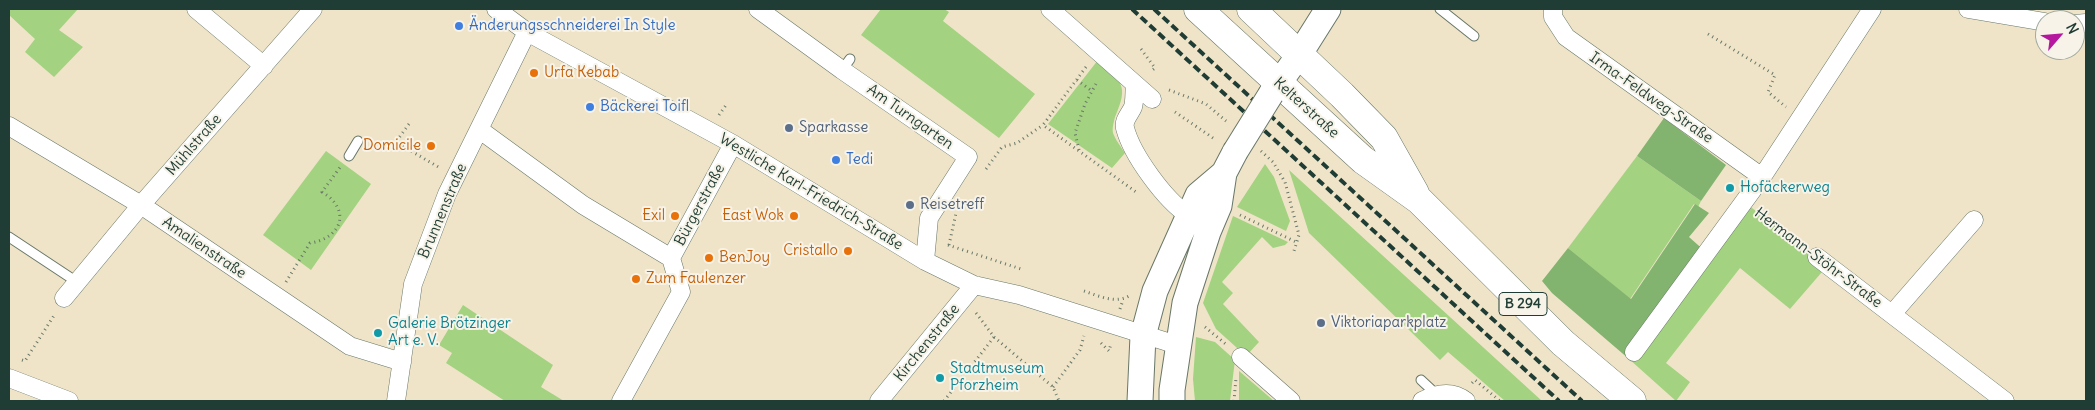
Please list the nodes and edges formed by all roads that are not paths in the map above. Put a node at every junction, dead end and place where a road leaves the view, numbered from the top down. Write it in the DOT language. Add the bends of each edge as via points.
graph roads {
  1 [pos="196,9"];
  2 [pos="313,9"];
  3 [pos="496,9"];
  4 [pos="758,9"];
  5 [pos="1050,9"];
  6 [pos="1198,9"];
  7 [pos="1251,9"];
  8 [pos="1328,9"];
  9 [pos="1440,9"];
  10 [pos="1553,9"];
  11 [pos="1872,9"];
  12 [pos="1968,9"];
  13 [pos="2035,20"];
  14 [pos="527,32"];
  15 [pos="1474,36"];
  16 [pos="1299,56"];
  17 [pos="264,66"];
  18 [pos="1135,84"];
  19 [pos="1275,89"];
  20 [pos="1152,99"];
  21 [pos="9,126"];
  22 [pos="480,130"];
  23 [pos="358,141"];
  24 [pos="733,144"];
  25 [pos="346,160"];
  26 [pos="1230,163"];
  27 [pos="1762,177"];
  28 [pos="1419,200"];
  29 [pos="141,205"];
  30 [pos="1188,215"];
  31 [pos="1974,220"];
  32 [pos="9,237"];
  33 [pos="926,252"];
  34 [pos="1817,257"];
  35 [pos="671,258"];
  36 [pos="77,282"];
  37 [pos="974,285"];
  38 [pos="64,298"];
  39 [pos="1892,314"];
  40 [pos="1143,336"];
  41 [pos="1178,345"];
  42 [pos="1634,352"];
  43 [pos="1242,357"];
  44 [pos="402,362"];
  45 [pos="9,378"];
  46 [pos="1421,380"];
  47 [pos="1429,398"];
  48 [pos="69,401"];
  49 [pos="396,401"];
  50 [pos="621,401"];
  51 [pos="880,401"];
  52 [pos="1140,401"];
  53 [pos="1172,401"];
  54 [pos="1291,401"];
  55 [pos="1466,401"];
  56 [pos="1632,401"];
  57 [pos="2005,401"];
  1 -- 17 [label="street"];
  2 -- 17 [label="street, Mühlstraße"];
  3 -- 14 [label="street, Westliche Karl-Friedrich-Straße"];
  4 -- 33 [label="street, Am Turngarten" via="846,64 968,157 929,218"];
  5 -- 18 [label="street"];
  6 -- 19 [label="main road, Kelterstraße / B 294"];
  7 -- 16 [label="main road, Kelterstraße / B 294"];
  8 -- 16 [label="main road"];
  9 -- 15 [label="lane"];
  10 -- 27 [label="street, Irma-Feldweg-Straße" via="1566,37"];
  11 -- 27 [label="street"];
  12 -- 13 [label="street"];
  14 -- 22 [label="street, Brunnenstraße"];
  14 -- 24 [label="street, Westliche Karl-Friedrich-Straße"];
  16 -- 19 [label="main road"];
  16 -- 28 [label="main road, Kelterstraße / B 294" via="1384,138"];
  17 -- 29 [label="street, Mühlstraße"];
  18 -- 20 [label="street"];
  18 -- 30 [label="street" via="1133,106 1125,127 1144,168 1178,208"];
  19 -- 26 [label="main road, bridge"];
  19 -- 28 [label="main road, Kelterstraße / B 294" via="1363,160"];
  21 -- 29 [label="street, Amalienstraße"];
  22 -- 35 [label="street" via="583,205"];
  22 -- 44 [label="street, Brunnenstraße" via="447,194 413,284"];
  23 -- 25 [label="lane"];
  24 -- 33 [label="street, Westliche Karl-Friedrich-Straße"];
  24 -- 35 [label="street, Bürgerstraße"];
  26 -- 30 [label="main road" via="1198,195"];
  26 -- 41 [label="main road" via="1219,206 1185,303"];
  27 -- 42 [label="street"];
  28 -- 56 [label="main road, Kelterstraße / B 294" via="1563,343"];
  29 -- 36 [label="street, Mühlstraße"];
  29 -- 44 [label="street, Amalienstraße" via="304,310 350,346"];
  30 -- 40 [label="main road" via="1155,291"];
  31 -- 39 [label="street, Hermann-Stöhr-Straße"];
  32 -- 36 [label="lane"];
  33 -- 37 [label="street, Westliche Karl-Friedrich-Straße"];
  34 -- 39 [label="street, Hermann-Stöhr-Straße"];
  35 -- 50 [label="street, Bürgerstraße" via="681,292"];
  36 -- 38 [label="street, Mühlstraße"];
  37 -- 40 [label="street, Westliche Karl-Friedrich-Straße" via="1019,295"];
  37 -- 51 [label="street, Kirchenstraße"];
  39 -- 57 [label="street, Hermann-Stöhr-Straße"];
  40 -- 41 [label="street, Westliche Karl-Friedrich-Straße"];
  40 -- 52 [label="main road"];
  41 -- 53 [label="main road"];
  43 -- 54 [label="street"];
  44 -- 49 [label="street, Brunnenstraße"];
  45 -- 48 [label="street"];
  46 -- 47 [label="lane"];
  47 -- 55 [label="street" via="1457,394"];
}
